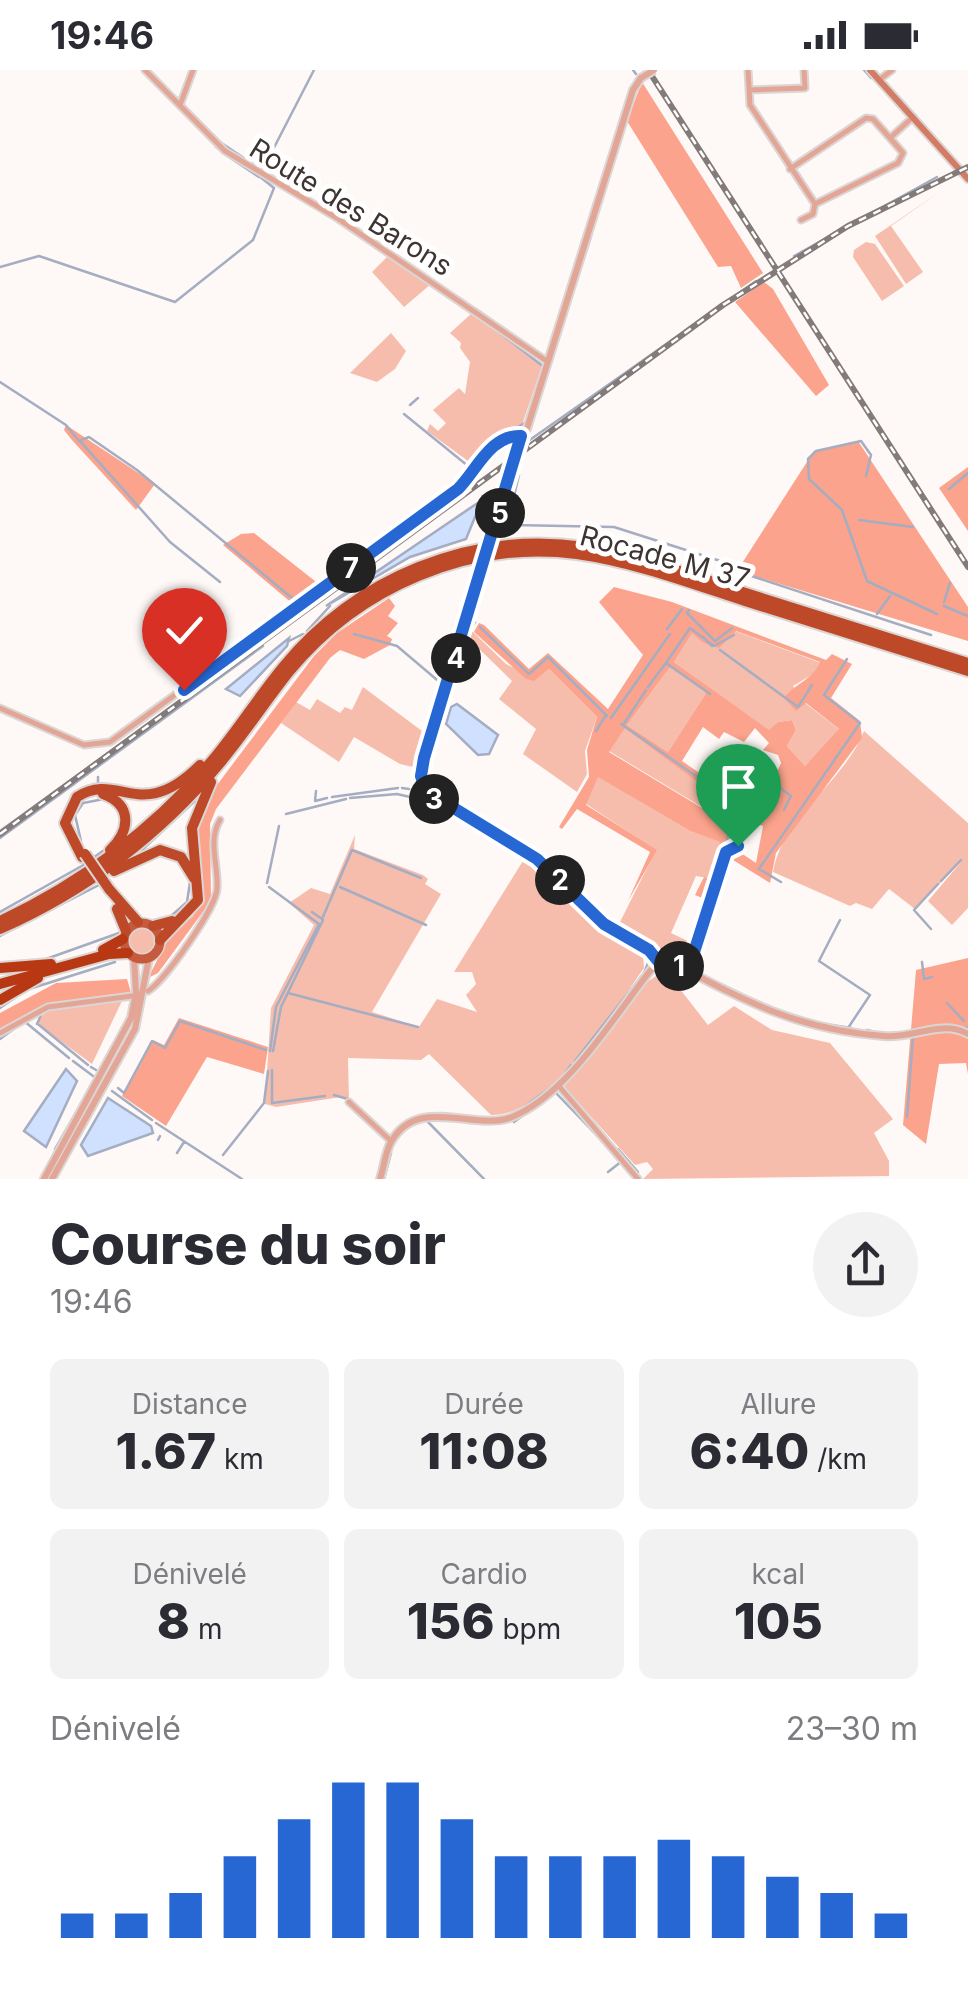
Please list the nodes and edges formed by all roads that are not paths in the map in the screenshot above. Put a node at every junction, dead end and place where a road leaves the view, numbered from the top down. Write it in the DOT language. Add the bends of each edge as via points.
graph roads {
  1 [pos="145,70"];
  2 [pos="193,70"];
  3 [pos="654,70"];
  4 [pos="748,70"];
  5 [pos="804,70"];
  6 [pos="870,70"];
  7 [pos="892,70"];
  8 [pos="879,80"];
  9 [pos="749,90"];
  10 [pos="180,106"];
  11 [pos="912,118"];
  12 [pos="890,138"];
  13 [pos="790,168"];
  14 [pos="968,179"];
  15 [pos="815,204"];
  16 [pos="801,220"];
  17 [pos="548,362"];
  18 [pos="523,437"];
  19 [pos="968,663"];
  20 [pos="968,671"];
  21 [pos="0,708"];
  22 [pos="238,727"];
  23 [pos="234,747"];
  24 [pos="220,820"];
  25 [pos="738,846"];
  26 [pos="83,856"];
  27 [pos="95,868"];
  28 [pos="107,890"];
  29 [pos="74,891"];
  30 [pos="0,921"];
  31 [pos="138,922"];
  32 [pos="153,926"];
  33 [pos="0,930"];
  34 [pos="125,935"];
  35 [pos="160,940"];
  36 [pos="131,955"];
  37 [pos="149,958"];
  38 [pos="658,961"];
  39 [pos="70,963"];
  40 [pos="0,968"];
  41 [pos="688,971"];
  42 [pos="0,981"];
  43 [pos="148,991"];
  44 [pos="132,996"];
  45 [pos="0,1000"];
  46 [pos="0,1034"];
  47 [pos="968,1034"];
  48 [pos="558,1086"];
  49 [pos="350,1102"];
  50 [pos="392,1142"];
  51 [pos="44,1179"];
  52 [pos="52,1179"];
  53 [pos="380,1179"];
  54 [pos="638,1179"];
  1 -- 10 [label="street, Route des Barons"];
  2 -- 10 [label="street"];
  3 -- 17 [label="street, bridge" via="634,90"];
  4 -- 9 [label="street"];
  5 -- 9 [label="street" via="805,88"];
  6 -- 8 [label="main road"];
  7 -- 8 [label="street"];
  8 -- 11 [label="main road"];
  9 -- 13 [label="street" via="750,105"];
  10 -- 17 [label="street, Route des Barons" via="225,151 354,228"];
  11 -- 12 [label="street"];
  11 -- 14 [label="main road"];
  12 -- 13 [label="street" via="866,118"];
  12 -- 15 [label="street" via="902,150 898,162"];
  13 -- 15 [label="street"];
  15 -- 16 [label="street" via="813,214"];
  17 -- 18 [label="street"];
  18 -- 21 [label="street" via="503,441 458,489 110,742 84,745"];
  18 -- 38 [label="street, bridge" via="424,758 423,786 537,859 597,919"];
  19 -- 22 [label="highway, Rocade M 37" via="619,554 561,544 501,546 417,567 350,604 301,646"];
  20 -- 23 [label="highway, Rocade M 37" via="617,562 560,552 502,554 427,572 354,610 294,667"];
  22 -- 26 [label="highway" via="164,792 95,789 77,797 65,823"];
  22 -- 27 [label="highway, Rocade M 37" via="167,809"];
  23 -- 29 [label="highway, Rocade M 37" via="165,822"];
  23 -- 35 [label="highway" via="194,816 198,900"];
  24 -- 43 [label="street" via="212,912"];
  25 -- 41 [label="street" via="726,852"];
  26 -- 27 [label="highway" via="72,834 72,813 85,797 105,794 120,804 126,826"];
  26 -- 28 [label="highway, bridge"];
  27 -- 30 [label="highway, Rocade M 37"];
  28 -- 31 [label="highway"];
  28 -- 34 [label="highway"];
  29 -- 32 [label="highway" via="147,852 174,854 192,872 193,898 179,916"];
  29 -- 33 [label="highway, Rocade M 37"];
  31 -- 32 [label="main road"];
  31 -- 34 [label="main road"];
  32 -- 35 [label="main road"];
  34 -- 36 [label="main road"];
  34 -- 39 [label="highway" via="111,948"];
  35 -- 37 [label="main road"];
  36 -- 37 [label="main road"];
  36 -- 39 [label="highway"];
  36 -- 51 [label="street" via="136,993 128,1026"];
  37 -- 52 [label="street" via="135,1029"];
  38 -- 41 [label="street"];
  38 -- 48 [label="street"];
  39 -- 40 [label="highway"];
  39 -- 42 [label="highway"];
  39 -- 45 [label="highway"];
  41 -- 47 [label="street" via="797,1024 884,1036 948,1027"];
  44 -- 46 [label="street" via="60,1004"];
  48 -- 50 [label="street" via="508,1118 438,1115"];
  48 -- 54 [label="street"];
  49 -- 50 [label="street"];
  50 -- 53 [label="street"];
}
